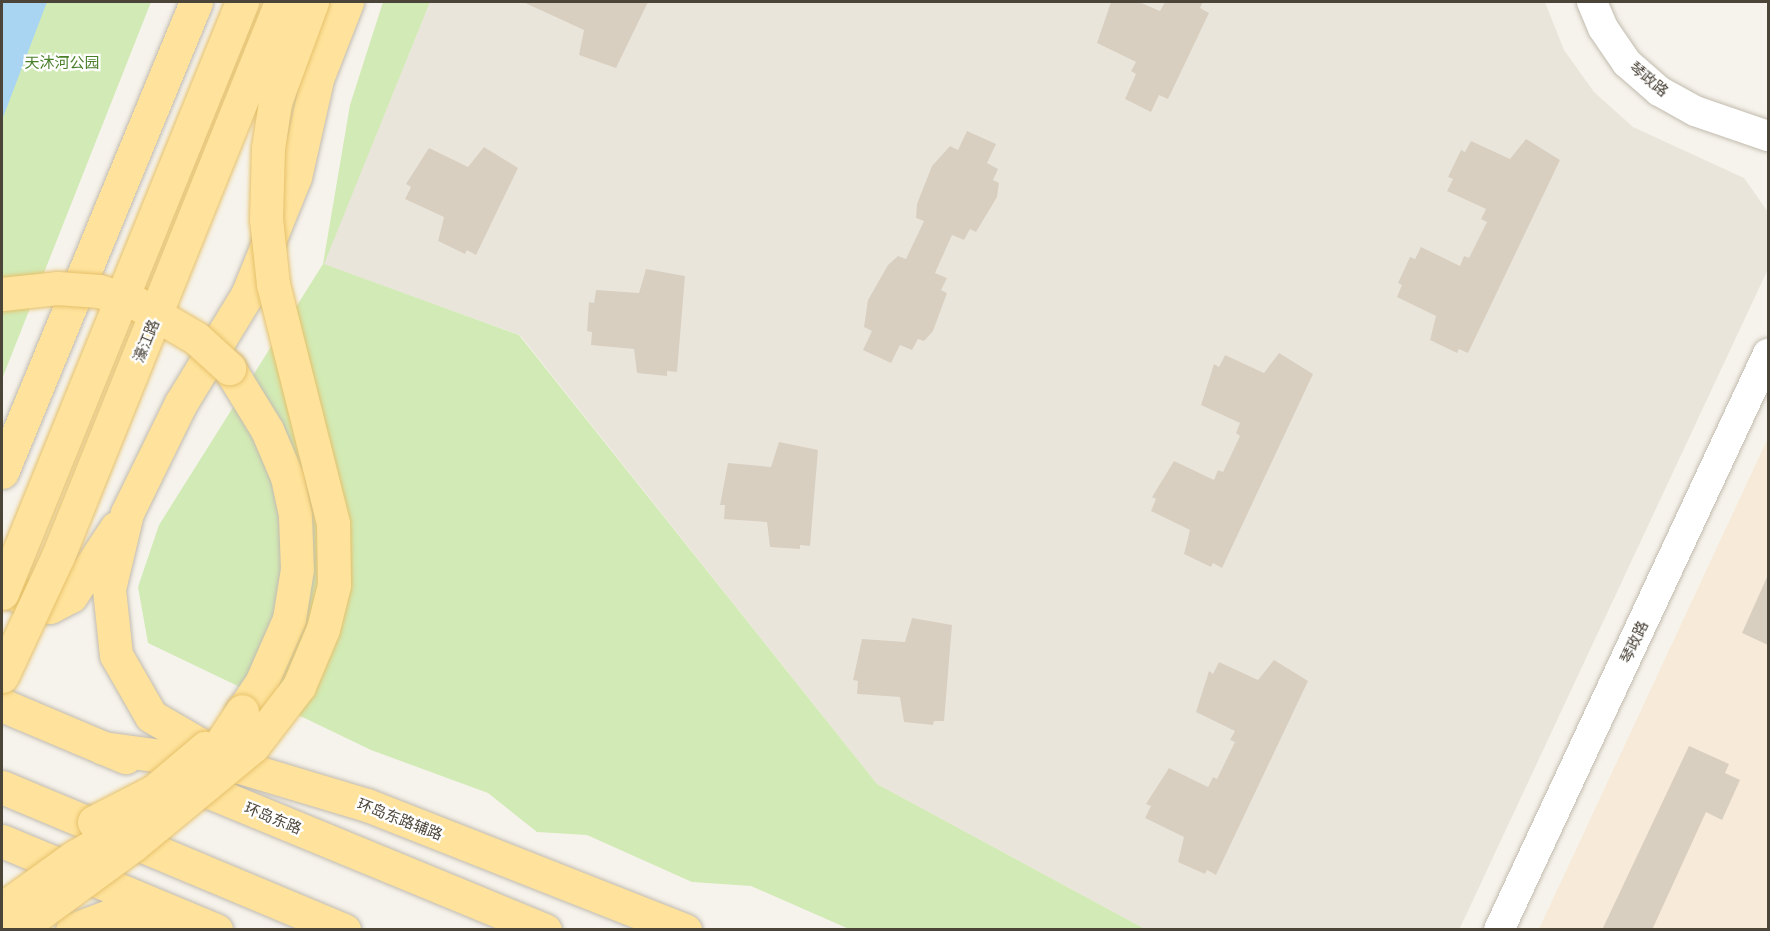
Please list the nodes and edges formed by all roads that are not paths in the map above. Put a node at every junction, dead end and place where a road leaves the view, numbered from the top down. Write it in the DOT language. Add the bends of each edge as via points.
graph roads {
  1 [pos="196,2"];
  2 [pos="242,2"];
  3 [pos="281,2"];
  4 [pos="312,2"];
  5 [pos="347,2"];
  6 [pos="1592,2"];
  7 [pos="1768,136"];
  8 [pos="2,294"];
  9 [pos="1768,354"];
  10 [pos="2,472"];
  11 [pos="126,513"];
  12 [pos="2,584"];
  13 [pos="2,593"];
  14 [pos="2,676"];
  15 [pos="2,705"];
  16 [pos="242,711"];
  17 [pos="104,748"];
  18 [pos="240,767"];
  19 [pos="2,787"];
  20 [pos="182,805"];
  21 [pos="2,841"];
  22 [pos="2,881"];
  23 [pos="2,909"];
  24 [pos="173,911"];
  25 [pos="17,930"];
  26 [pos="72,930"];
  27 [pos="216,930"];
  28 [pos="344,930"];
  29 [pos="545,930"];
  30 [pos="685,930"];
  31 [pos="1499,930"];
  1 -- 10 [label="main road"];
  2 -- 13 [label="main road, bridge"];
  3 -- 14 [label="main road, 濠江路, bridge" via="58,556"];
  4 -- 20 [label="main road, bridge" via="275,102 268,148 266,219 273,284 333,523 334,585 323,629 293,695 253,746"];
  5 -- 11 [label="main road" via="317,79 295,177 248,295 182,403"];
  6 -- 7 [label="street, 琴政路" via="1603,28 1627,63 1659,91 1695,111"];
  8 -- 16 [label="main road, bridge" via="57,288 99,291 136,303 196,338 246,392 287,477 295,515 297,569 289,619 261,683"];
  9 -- 31 [label="street, 琴政路"];
  11 -- 12 [label="main road" via="71,596 50,607 30,602"];
  11 -- 18 [label="main road" via="109,589 116,655 151,716"];
  15 -- 17 [label="main road, 环岛东路"];
  16 -- 20 [label="main road, bridge"];
  16 -- 22 [label="main road, bridge" via="184,769 153,791 52,846"];
  17 -- 18 [label="main road, 环岛东路辅路"];
  17 -- 29 [label="main road, 环岛东路"];
  18 -- 30 [label="main road, 环岛东路辅路" via="367,805"];
  19 -- 28 [label="main road"];
  20 -- 23 [label="main road, bridge" via="122,829"];
  20 -- 25 [label="main road, bridge"];
  21 -- 24 [label="main road"];
  24 -- 26 [label="main road" via="120,912"];
  24 -- 27 [label="main road"];
}
